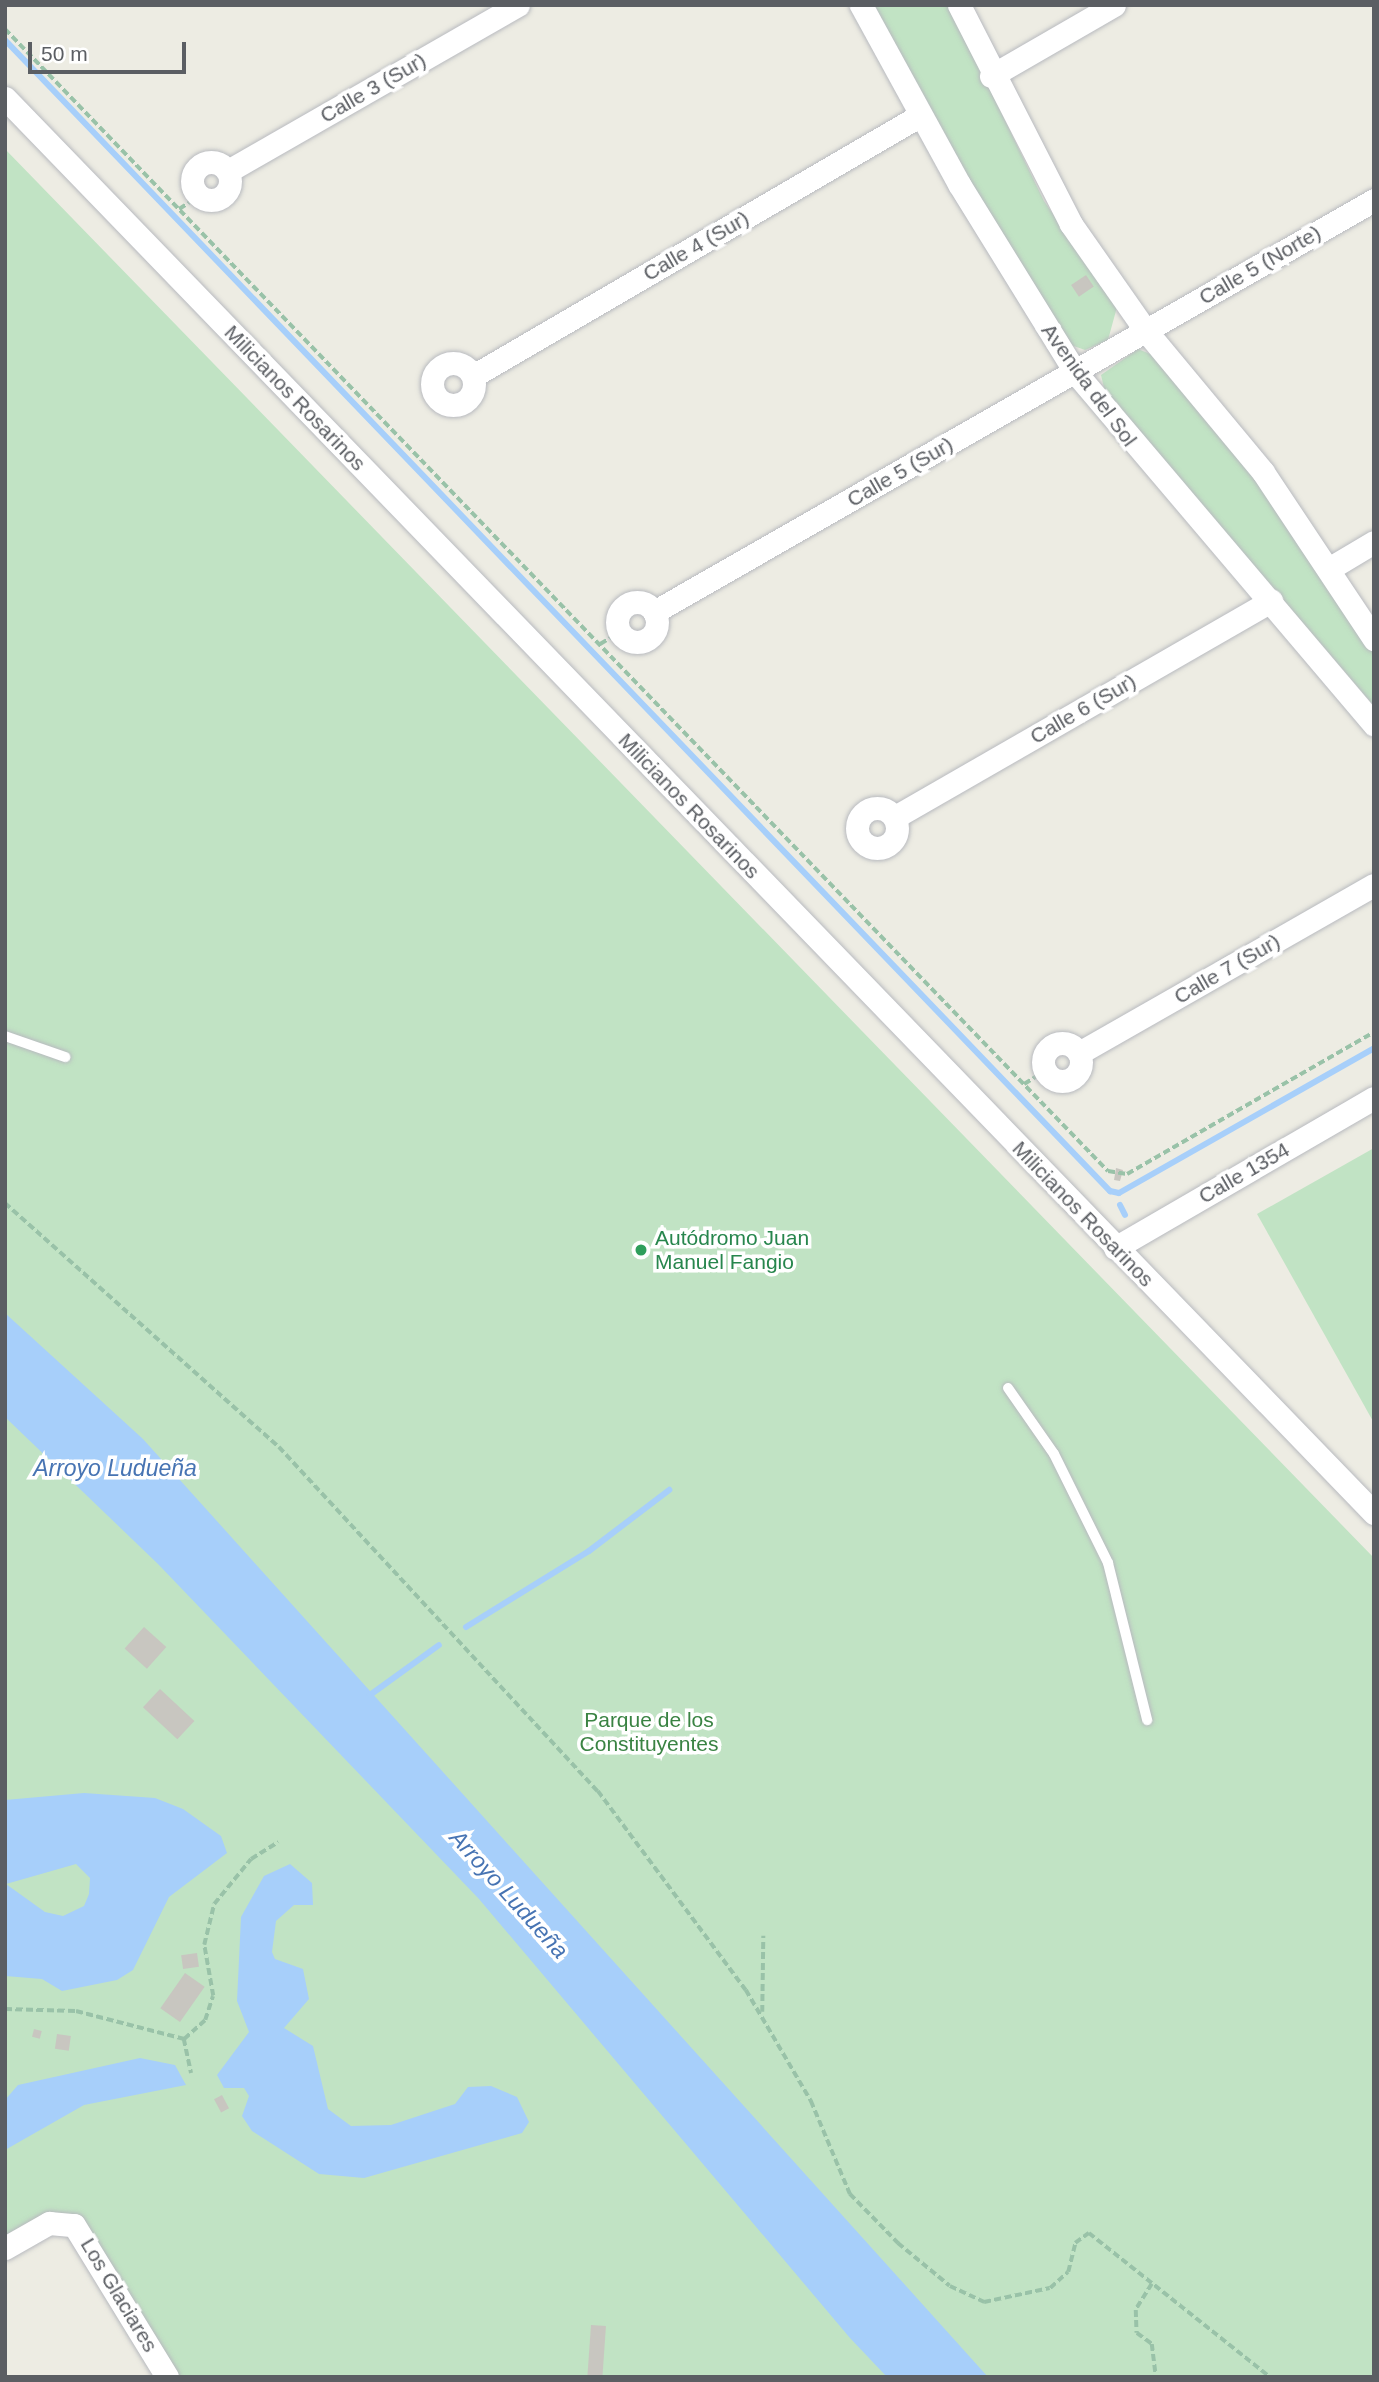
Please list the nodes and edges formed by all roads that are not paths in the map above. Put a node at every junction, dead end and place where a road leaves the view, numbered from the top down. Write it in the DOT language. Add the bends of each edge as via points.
graph roads {
  1 [pos="518,5"];
  2 [pos="861,5"];
  3 [pos="959,5"];
  4 [pos="1114,5"];
  5 [pos="991,76"];
  6 [pos="5,98"];
  7 [pos="919,116"];
  8 [pos="199,196"];
  9 [pos="1374,200"];
  10 [pos="1146,331"];
  11 [pos="1075,372"];
  12 [pos="473,376"];
  13 [pos="1374,542"];
  14 [pos="1332,567"];
  15 [pos="1271,601"];
  16 [pos="620,632"];
  17 [pos="1374,639"];
  18 [pos="1374,724"];
  19 [pos="895,817"];
  20 [pos="1374,885"];
  21 [pos="5,1036"];
  22 [pos="65,1057"];
  23 [pos="1045,1071"];
  24 [pos="1374,1098"];
  25 [pos="1115,1248"];
  26 [pos="1007,1388"];
  27 [pos="1374,1513"];
  28 [pos="1147,1720"];
  29 [pos="5,2248"];
  30 [pos="167,2377"];
  1 -- 8 [label="street, Calle 3 (Sur)" via="229,172 227,193 213,200"];
  2 -- 7 [label="street, Avenida del Sol"];
  3 -- 5 [label="street"];
  4 -- 5 [label="street"];
  5 -- 10 [label="street" via="1071,225"];
  6 -- 25 [label="street, Milicianos Rosarinos"];
  7 -- 11 [label="street, Avenida del Sol"];
  7 -- 12 [label="street, Calle 4 (Sur)"];
  9 -- 10 [label="street, Calle 5 (Norte)"];
  10 -- 11 [label="street, Calle 5 (Sur)"];
  10 -- 14 [label="street"];
  11 -- 15 [label="street, Avenida del Sol"];
  11 -- 16 [label="street, Calle 5 (Sur)" via="654,612 656,628 647,639 632,641"];
  13 -- 14 [label="street"];
  14 -- 17 [label="street"];
  15 -- 18 [label="street, Avenida del Sol"];
  15 -- 19 [label="street, Calle 6 (Sur)"];
  20 -- 23 [label="street, Calle 7 (Sur)" via="1079,1053 1081,1068 1071,1080 1056,1081"];
  21 -- 22 [label="lane"];
  24 -- 25 [label="street, Calle 1354"];
  25 -- 27 [label="street, Milicianos Rosarinos"];
  26 -- 28 [label="lane" via="1075,1489 1108,1563 1132,1641"];
  29 -- 30 [label="street, Los Glaciares" via="63,2220 87,2236"];
}
